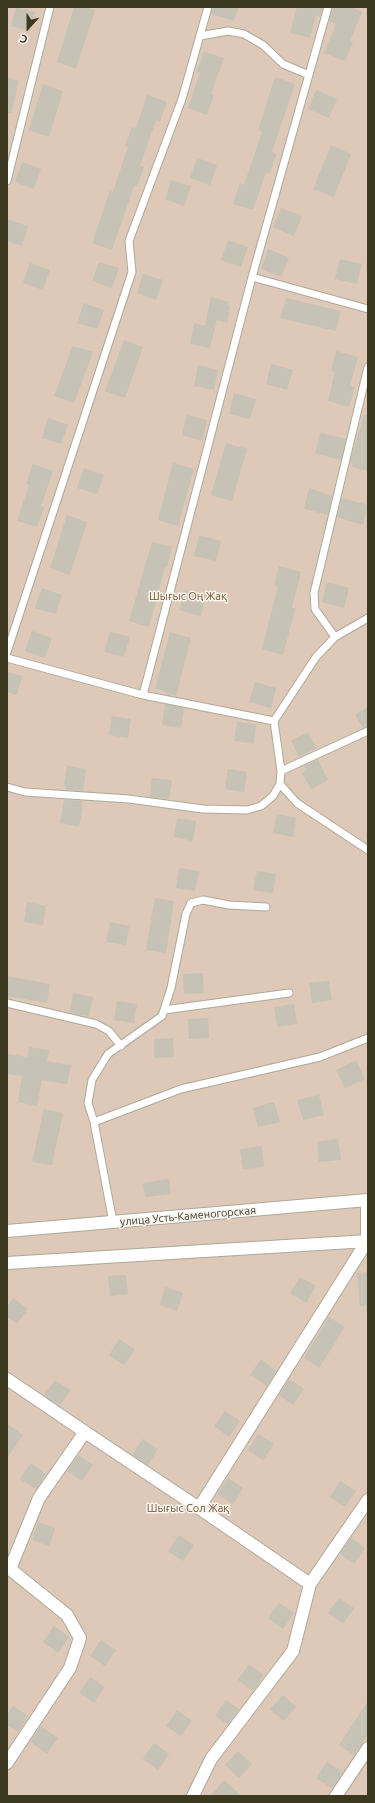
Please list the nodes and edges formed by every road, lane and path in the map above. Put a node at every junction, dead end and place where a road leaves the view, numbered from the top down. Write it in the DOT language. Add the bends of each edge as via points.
graph roads {
  1 [pos="50,7"];
  2 [pos="208,7"];
  3 [pos="328,7"];
  4 [pos="200,36"];
  5 [pos="309,75"];
  6 [pos="7,180"];
  7 [pos="252,277"];
  8 [pos="368,308"];
  9 [pos="368,367"];
  10 [pos="368,618"];
  11 [pos="335,637"];
  12 [pos="7,652"];
  13 [pos="7,658"];
  14 [pos="143,695"];
  15 [pos="274,721"];
  16 [pos="368,731"];
  17 [pos="281,771"];
  18 [pos="280,784"];
  19 [pos="7,787"];
  20 [pos="368,850"];
  21 [pos="266,907"];
  22 [pos="289,993"];
  23 [pos="7,1003"];
  24 [pos="164,1010"];
  25 [pos="368,1038"];
  26 [pos="121,1046"];
  27 [pos="94,1122"];
  28 [pos="368,1200"];
  29 [pos="113,1222"];
  30 [pos="7,1231"];
  31 [pos="367,1241"];
  32 [pos="7,1263"];
  33 [pos="7,1379"];
  34 [pos="85,1432"];
  35 [pos="368,1500"];
  36 [pos="199,1508"];
  37 [pos="8,1570"];
  38 [pos="310,1584"];
  39 [pos="368,1748"];
  40 [pos="7,1762"];
  41 [pos="193,1796"];
  42 [pos="336,1796"];
  1 -- 6 [label="lane"];
  2 -- 4 [label="lane"];
  3 -- 5 [label="lane"];
  4 -- 5 [label="lane" via="228,31 244,34 263,45 283,64"];
  4 -- 12 [label="lane" via="182,99 129,241 132,272"];
  5 -- 7 [label="lane"];
  7 -- 8 [label="lane"];
  7 -- 14 [label="lane"];
  9 -- 11 [label="lane" via="314,593 315,609"];
  10 -- 11 [label="lane"];
  11 -- 15 [label="lane" via="316,657"];
  13 -- 14 [label="lane"];
  14 -- 15 [label="lane"];
  15 -- 17 [label="lane"];
  16 -- 17 [label="lane"];
  17 -- 18 [label="lane"];
  18 -- 19 [label="lane" via="273,796 261,806 247,810 203,809 129,799 25,792"];
  18 -- 20 [label="lane" via="297,803"];
  21 -- 24 [label="lane" via="203,900 191,903 186,914"];
  22 -- 24 [label="lane"];
  23 -- 26 [label="lane" via="96,1024 108,1031"];
  24 -- 26 [label="lane" via="162,1016"];
  25 -- 27 [label="lane" via="320,1057 181,1089"];
  26 -- 27 [label="lane" via="108,1054 92,1080 88,1102"];
  27 -- 29 [label="lane"];
  28 -- 29 [label="street, улица Усть-Каменогорская"];
  28 -- 31 [label="street"];
  29 -- 30 [label="street, улица Усть-Каменогорская"];
  31 -- 32 [label="street"];
  31 -- 36 [label="street"];
  33 -- 34 [label="street"];
  34 -- 36 [label="street"];
  34 -- 37 [label="street" via="39,1498"];
  35 -- 38 [label="street"];
  36 -- 38 [label="street"];
  37 -- 40 [label="street" via="67,1615 80,1638 70,1668"];
  38 -- 41 [label="street" via="293,1651 211,1759"];
  39 -- 42 [label="street"];
}
